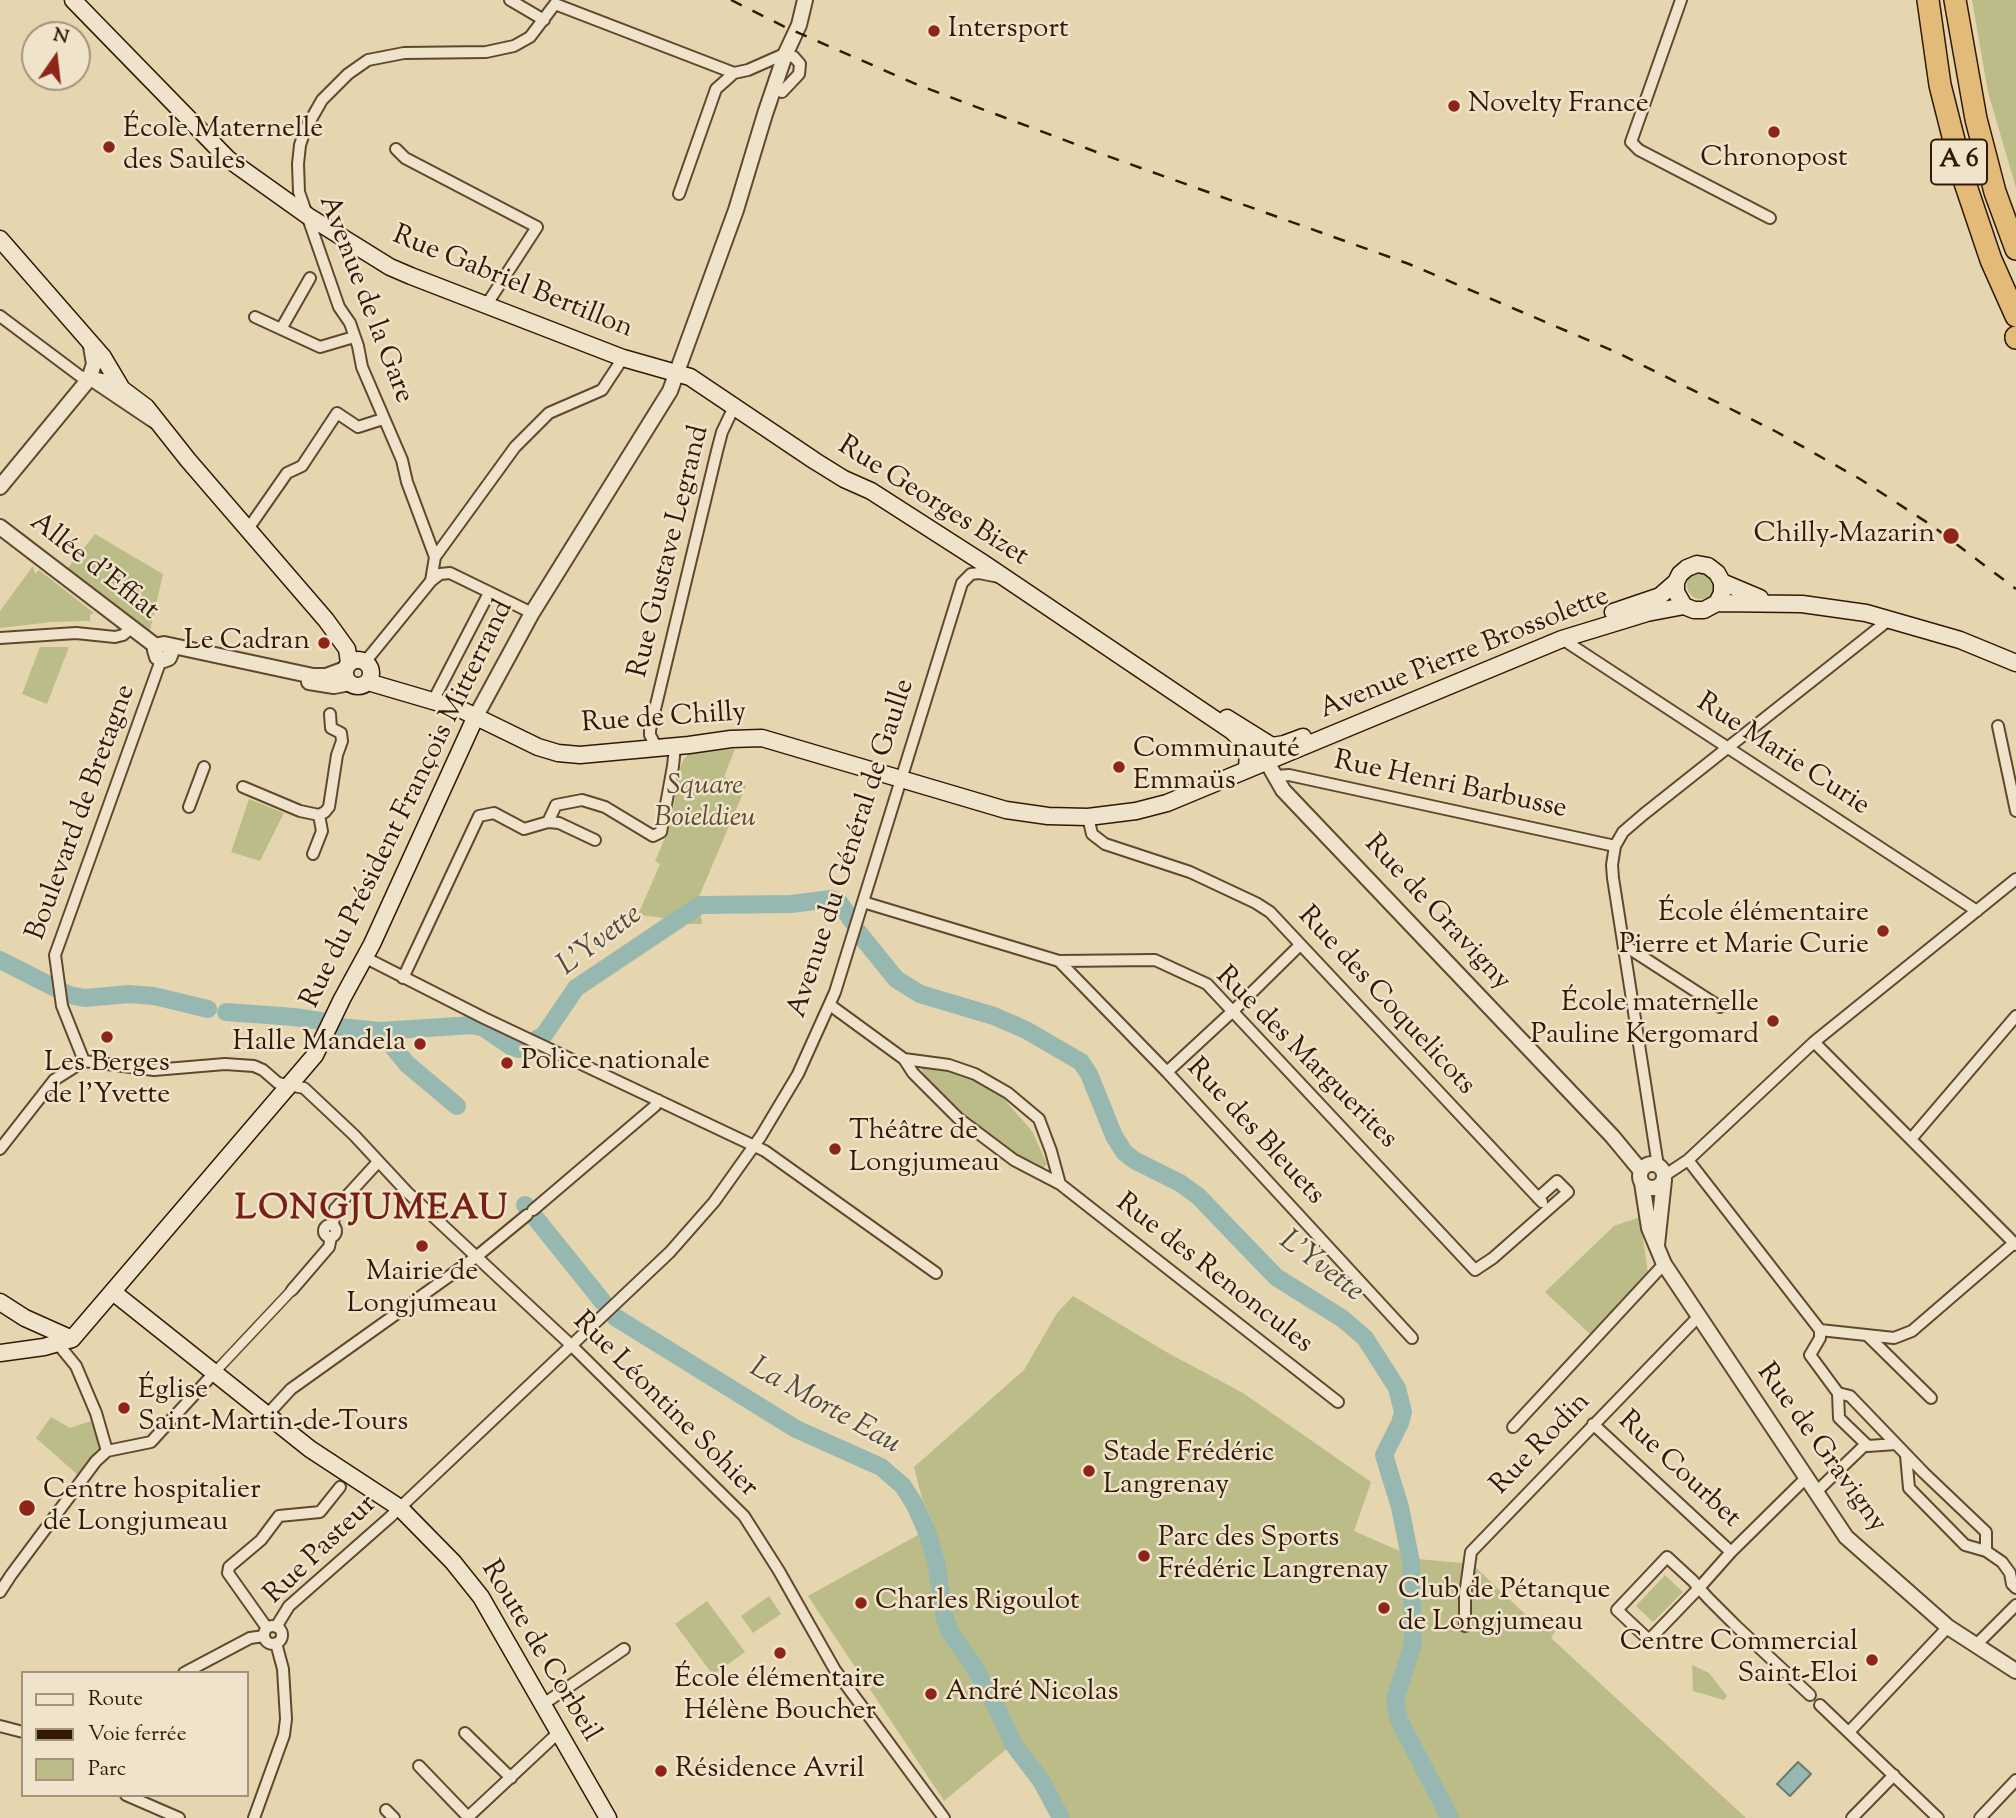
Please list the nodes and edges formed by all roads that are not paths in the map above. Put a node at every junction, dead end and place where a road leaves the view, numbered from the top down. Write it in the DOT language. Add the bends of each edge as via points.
graph roads {
  1 [pos="73,0"];
  2 [pos="510,0"];
  3 [pos="1681,0"];
  4 [pos="1928,0"];
  5 [pos="1955,0"];
  6 [pos="806,4"];
  7 [pos="540,25"];
  8 [pos="791,47"];
  9 [pos="734,73"];
  10 [pos="396,149"];
  11 [pos="678,194"];
  12 [pos="302,212"];
  13 [pos="1770,218"];
  14 [pos="0,239"];
  15 [pos="2016,249"];
  16 [pos="310,278"];
  17 [pos="486,303"];
  18 [pos="0,316"];
  19 [pos="2016,316"];
  20 [pos="255,317"];
  21 [pos="281,329"];
  22 [pos="355,337"];
  23 [pos="91,346"];
  24 [pos="624,358"];
  25 [pos="678,373"];
  26 [pos="89,379"];
  27 [pos="122,389"];
  28 [pos="734,407"];
  29 [pos="383,419"];
  30 [pos="161,428"];
  31 [pos="0,487"];
  32 [pos="0,527"];
  33 [pos="248,529"];
  34 [pos="435,557"];
  35 [pos="1005,579"];
  36 [pos="431,581"];
  37 [pos="1676,582"];
  38 [pos="1722,582"];
  39 [pos="489,593"];
  40 [pos="1772,602"];
  41 [pos="1717,603"];
  42 [pos="1684,606"];
  43 [pos="532,613"];
  44 [pos="1890,619"];
  45 [pos="131,628"];
  46 [pos="0,638"];
  47 [pos="1562,639"];
  48 [pos="164,652"];
  49 [pos="2016,663"];
  50 [pos="354,668"];
  51 [pos="1158,680"];
  52 [pos="433,701"];
  53 [pos="330,714"];
  54 [pos="476,716"];
  55 [pos="1998,726"];
  56 [pos="675,747"];
  57 [pos="657,748"];
  58 [pos="1727,748"];
  59 [pos="1271,761"];
  60 [pos="204,767"];
  61 [pos="1247,769"];
  62 [pos="900,778"];
  63 [pos="243,787"];
  64 [pos="189,807"];
  65 [pos="2016,811"];
  66 [pos="319,815"];
  67 [pos="1088,817"];
  68 [pos="548,822"];
  69 [pos="595,840"];
  70 [pos="1615,846"];
  71 [pos="313,854"];
  72 [pos="2016,879"];
  73 [pos="863,902"];
  74 [pos="1976,911"];
  75 [pos="1300,945"];
  76 [pos="1625,945"];
  77 [pos="364,957"];
  78 [pos="1059,961"];
  79 [pos="403,978"];
  80 [pos="830,1005"];
  81 [pos="1720,1007"];
  82 [pos="1234,1010"];
  83 [pos="2016,1016"];
  84 [pos="1814,1042"];
  85 [pos="904,1059"];
  86 [pos="84,1061"];
  87 [pos="1167,1072"];
  88 [pos="287,1086"];
  89 [pos="658,1100"];
  90 [pos="1911,1139"];
  91 [pos="754,1146"];
  92 [pos="0,1149"];
  93 [pos="1688,1160"];
  94 [pos="378,1161"];
  95 [pos="1662,1174"];
  96 [pos="1642,1177"];
  97 [pos="1060,1184"];
  98 [pos="1538,1198"];
  99 [pos="1548,1209"];
  100 [pos="2015,1244"];
  101 [pos="1657,1247"];
  102 [pos="476,1257"];
  103 [pos="1664,1264"];
  104 [pos="936,1273"];
  105 [pos="292,1290"];
  106 [pos="113,1292"];
  107 [pos="0,1302"];
  108 [pos="1698,1317"];
  109 [pos="39,1324"];
  110 [pos="1820,1330"];
  111 [pos="1869,1337"];
  112 [pos="1412,1338"];
  113 [pos="58,1344"];
  114 [pos="571,1346"];
  115 [pos="0,1353"];
  116 [pos="214,1373"];
  117 [pos="1838,1393"];
  118 [pos="1931,1398"];
  119 [pos="1339,1402"];
  120 [pos="267,1415"];
  121 [pos="1593,1423"];
  122 [pos="1513,1427"];
  123 [pos="1866,1444"];
  124 [pos="1896,1444"];
  125 [pos="107,1451"];
  126 [pos="1906,1455"];
  127 [pos="1805,1479"];
  128 [pos="340,1487"];
  129 [pos="1815,1493"];
  130 [pos="400,1508"];
  131 [pos="1986,1551"];
  132 [pos="1731,1552"];
  133 [pos="1699,1588"];
  134 [pos="2016,1588"];
  135 [pos="0,1592"];
  136 [pos="2016,1605"];
  137 [pos="1465,1626"];
  138 [pos="1948,1627"];
  139 [pos="269,1630"];
  140 [pos="1976,1645"];
  141 [pos="624,1649"];
  142 [pos="188,1671"];
  143 [pos="2016,1671"];
  144 [pos="1810,1695"];
  145 [pos="542,1705"];
  146 [pos="1820,1705"];
  147 [pos="0,1726"];
  148 [pos="21,1731"];
  149 [pos="1849,1732"];
  150 [pos="465,1733"];
  151 [pos="558,1733"];
  152 [pos="419,1766"];
  153 [pos="1894,1775"];
  154 [pos="510,1778"];
  155 [pos="2016,1780"];
  156 [pos="131,1797"];
  157 [pos="179,1818"];
  158 [pos="254,1818"];
  159 [pos="468,1818"];
  160 [pos="608,1818"];
  161 [pos="944,1818"];
  162 [pos="1853,1818"];
  163 [pos="1938,1818"];
  164 [pos="1980,1818"];
  1 -- 12 [label="main road, Rue Gabriel Bertillon" via="228,159"];
  2 -- 7 [label="street"];
  3 -- 13 [label="street" via="1630,142"];
  4 -- 19 [label="highway, A 6" via="1940,85 1964,180"];
  5 -- 15 [label="highway, A 6" via="1976,119"];
  6 -- 8 [label="street, Rue du Président François Mitterrand"];
  7 -- 9 [label="street" via="555,4"];
  7 -- 12 [label="street, Avenue de la Gare" via="523,42 506,49 387,56 368,60 348,74 322,100 304,130 298,164"];
  8 -- 9 [label="street" via="748,71"];
  8 -- 25 [label="street, Rue du Président François Mitterrand"];
  9 -- 11 [label="street" via="716,89"];
  10 -- 17 [label="street" via="405,158 537,227"];
  12 -- 17 [label="main road, Rue Gabriel Bertillon" via="390,267"];
  12 -- 22 [label="street, Avenue de la Gare"];
  14 -- 23 [label="main road"];
  16 -- 21 [label="street"];
  17 -- 24 [label="main road, Rue Gabriel Bertillon"];
  18 -- 26 [label="street"];
  20 -- 21 [label="street"];
  21 -- 22 [label="street" via="320,347"];
  22 -- 29 [label="street, Avenue de la Gare"];
  23 -- 26 [label="street" via="94,364"];
  23 -- 27 [label="main road"];
  24 -- 25 [label="main road, Rue Gabriel Bertillon"];
  24 -- 34 [label="street" via="602,390 549,413 515,447"];
  25 -- 28 [label="main road, Rue Georges Bizet"];
  25 -- 43 [label="street, Rue du Président François Mitterrand"];
  26 -- 27 [label="street"];
  26 -- 30 [label="street"];
  26 -- 31 [label="street"];
  27 -- 30 [label="main road" via="146,407"];
  28 -- 35 [label="main road, Rue Georges Bizet"];
  28 -- 57 [label="street, Rue Gustave Legrand" via="722,432 650,730"];
  29 -- 33 [label="street" via="358,427 337,413 302,466 287,473"];
  29 -- 34 [label="street, Avenue de la Gare"];
  30 -- 33 [label="main road"];
  32 -- 45 [label="street, Allée d'Effiat"];
  33 -- 50 [label="main road" via="360,653"];
  34 -- 36 [label="street, Avenue de la Gare"];
  35 -- 51 [label="main road, Rue Georges Bizet"];
  35 -- 62 [label="street, Avenue du Général de Gaulle" via="979,573 962,583"];
  36 -- 39 [label="street" via="450,573"];
  36 -- 50 [label="street"];
  37 -- 38 [label="main road, Avenue Pierre Brossolette" via="1697,564 1708,566"];
  37 -- 42 [label="main road"];
  37 -- 59 [label="main road, Avenue Pierre Brossolette" via="1660,596 1284,744"];
  38 -- 40 [label="main road, Avenue Pierre Brossolette"];
  38 -- 41 [label="main road"];
  39 -- 43 [label="street"];
  39 -- 52 [label="street"];
  40 -- 41 [label="main road, Avenue Pierre Brossolette"];
  40 -- 44 [label="main road, Avenue Pierre Brossolette"];
  41 -- 42 [label="main road, Avenue Pierre Brossolette" via="1704,610"];
  42 -- 47 [label="main road, Avenue Pierre Brossolette"];
  43 -- 54 [label="street, Rue du Président François Mitterrand"];
  44 -- 49 [label="main road, Avenue Pierre Brossolette"];
  44 -- 58 [label="street"];
  45 -- 46 [label="street" via="115,637 76,633"];
  45 -- 48 [label="street, Allée d'Effiat"];
  47 -- 58 [label="street, Rue Marie Curie"];
  47 -- 59 [label="main road, Avenue Pierre Brossolette"];
  48 -- 50 [label="street" via="313,676"];
  48 -- 86 [label="street, Boulevard de Bretagne" via="56,952 61,1002"];
  50 -- 52 [label="main road, Rue de Chilly" via="370,669 368,682"];
  51 -- 59 [label="main road, Rue Georges Bizet" via="1235,722"];
  51 -- 61 [label="main road, Rue Georges Bizet" via="1242,741 1248,751"];
  52 -- 54 [label="main road, Rue de Chilly"];
  53 -- 66 [label="street" via="331,728 341,733 342,741 329,807"];
  54 -- 57 [label="main road, Rue de Chilly" via="558,752 580,755"];
  54 -- 77 [label="main road, Rue du Président François Mitterrand"];
  55 -- 65 [label="street"];
  56 -- 57 [label="main road, Rue de Chilly"];
  56 -- 62 [label="main road, Rue de Chilly" via="762,738"];
  56 -- 68 [label="street" via="662,832 653,836 605,807 582,800 556,805"];
  58 -- 70 [label="street" via="1623,832"];
  58 -- 74 [label="street, Rue Marie Curie"];
  59 -- 61 [label="main road, Rue de Chilly"];
  59 -- 70 [label="street, Rue Henri Barbusse" via="1289,775"];
  59 -- 96 [label="street, Rue de Gravigny" via="1283,790 1603,1126"];
  60 -- 64 [label="street"];
  61 -- 67 [label="main road, Rue de Chilly" via="1152,808"];
  62 -- 67 [label="main road, Rue de Chilly" via="1006,810"];
  62 -- 73 [label="street, Avenue du Général de Gaulle"];
  63 -- 66 [label="street"];
  66 -- 71 [label="street" via="322,831"];
  67 -- 75 [label="street, Rue des Coquelicots" via="1089,829 1097,839 1190,872 1256,903"];
  68 -- 69 [label="street"];
  68 -- 79 [label="street" via="524,829 494,813 479,817"];
  70 -- 76 [label="street" via="1613,877"];
  72 -- 74 [label="street"];
  73 -- 78 [label="street, Rue des Marguerites"];
  73 -- 80 [label="street, Avenue du Général de Gaulle"];
  74 -- 84 [label="street"];
  75 -- 82 [label="street"];
  75 -- 98 [label="street, Rue des Coquelicots"];
  76 -- 81 [label="street"];
  76 -- 95 [label="street"];
  77 -- 79 [label="street"];
  77 -- 88 [label="main road, Rue du Président François Mitterrand" via="315,1055"];
  78 -- 82 [label="street, Rue des Marguerites" via="1155,960 1208,984"];
  78 -- 87 [label="street, Rue des Bleuets"];
  79 -- 89 [label="street"];
  80 -- 85 [label="street, Rue des Renoncules"];
  80 -- 91 [label="street, Avenue du Général de Gaulle" via="798,1074"];
  82 -- 87 [label="street"];
  82 -- 99 [label="street, Rue des Marguerites" via="1475,1270"];
  83 -- 90 [label="street"];
  84 -- 90 [label="street"];
  84 -- 93 [label="street"];
  85 -- 97 [label="street, Rue des Renoncules" via="958,1118 1014,1160"];
  85 -- 97 [label="street, Rue des Renoncules" via="948,1065 1008,1093 1039,1119"];
  86 -- 88 [label="street, Rue Léontine Sohier" via="154,1070 254,1066"];
  86 -- 92 [label="street" via="54,1080"];
  87 -- 112 [label="street, Rue des Bleuets"];
  88 -- 94 [label="street, Rue Léontine Sohier" via="304,1088"];
  88 -- 106 [label="main road, Rue du Président François Mitterrand"];
  89 -- 91 [label="street"];
  89 -- 102 [label="street"];
  90 -- 100 [label="street"];
  91 -- 104 [label="street"];
  91 -- 114 [label="street, Avenue du Général de Gaulle" via="685,1236"];
  93 -- 95 [label="street"];
  93 -- 110 [label="street"];
  94 -- 102 [label="street, Rue Léontine Sohier"];
  94 -- 105 [label="street" via="335,1209 336,1232 329,1247"];
  95 -- 96 [label="street" via="1650,1164"];
  95 -- 96 [label="street" via="1659,1186 1652,1188"];
  95 -- 101 [label="street, Rue de Gravigny"];
  96 -- 101 [label="street, Rue de Gravigny" via="1649,1228"];
  97 -- 119 [label="street, Rue des Renoncules"];
  98 -- 99 [label="street, Rue des Coquelicots"];
  98 -- 99 [label="street" via="1557,1181 1568,1192"];
  100 -- 111 [label="street" via="1912,1331 1894,1338"];
  101 -- 103 [label="street, Rue de Gravigny"];
  102 -- 114 [label="street, Rue Léontine Sohier"];
  102 -- 120 [label="street" via="291,1389"];
  103 -- 108 [label="street, Rue de Gravigny"];
  103 -- 122 [label="street"];
  105 -- 116 [label="street"];
  106 -- 113 [label="main road, Rue du Président François Mitterrand"];
  106 -- 116 [label="main road, Route de Corbeil"];
  107 -- 109 [label="main road"];
  108 -- 121 [label="street, Rue Rodin"];
  108 -- 127 [label="street, Rue de Gravigny"];
  109 -- 113 [label="main road"];
  109 -- 113 [label="main road"];
  110 -- 111 [label="street"];
  110 -- 117 [label="street" via="1810,1355"];
  111 -- 118 [label="street"];
  113 -- 115 [label="main road"];
  113 -- 125 [label="street" via="76,1366"];
  114 -- 130 [label="street, Rue Pasteur"];
  114 -- 161 [label="street, Rue Léontine Sohier" via="744,1516 835,1670"];
  116 -- 120 [label="main road, Route de Corbeil"];
  116 -- 125 [label="street" via="151,1442"];
  117 -- 123 [label="street" via="1839,1418"];
  117 -- 124 [label="street" via="1850,1396"];
  120 -- 130 [label="main road, Route de Corbeil"];
  121 -- 132 [label="street, Rue Courbet"];
  121 -- 137 [label="street, Rue Rodin" via="1471,1552"];
  123 -- 124 [label="street"];
  123 -- 129 [label="street"];
  124 -- 126 [label="street"];
  125 -- 135 [label="street"];
  126 -- 131 [label="street" via="1986,1532"];
  126 -- 131 [label="street" via="1909,1488 1965,1545"];
  127 -- 129 [label="street, Rue de Gravigny"];
  127 -- 132 [label="street"];
  128 -- 139 [label="street" via="320,1512 278,1516 261,1540 229,1567 228,1573"];
  129 -- 138 [label="street, Rue de Gravigny" via="1846,1538"];
  130 -- 139 [label="street, Rue Pasteur" via="289,1606"];
  130 -- 145 [label="main road, Route de Corbeil" via="468,1579"];
  131 -- 134 [label="street" via="2002,1562"];
  132 -- 133 [label="street"];
  133 -- 133 [label="street" via="1667,1557 1617,1610 1649,1640"];
  133 -- 144 [label="street"];
  136 -- 140 [label="street"];
  138 -- 140 [label="street, Rue de Gravigny"];
  138 -- 149 [label="street"];
  139 -- 142 [label="street, Rue Pasteur"];
  139 -- 158 [label="street" via="282,1635 276,1643 283,1669 286,1720"];
  140 -- 143 [label="street, Rue de Gravigny"];
  141 -- 145 [label="street"];
  145 -- 151 [label="main road, Route de Corbeil"];
  146 -- 149 [label="street"];
  147 -- 148 [label="street"];
  149 -- 153 [label="street"];
  150 -- 154 [label="street"];
  151 -- 154 [label="street"];
  151 -- 160 [label="main road, Route de Corbeil"];
  152 -- 159 [label="street"];
  153 -- 162 [label="street"];
  153 -- 163 [label="street"];
  154 -- 159 [label="street"];
  155 -- 164 [label="street"];
  156 -- 157 [label="street"];
}
